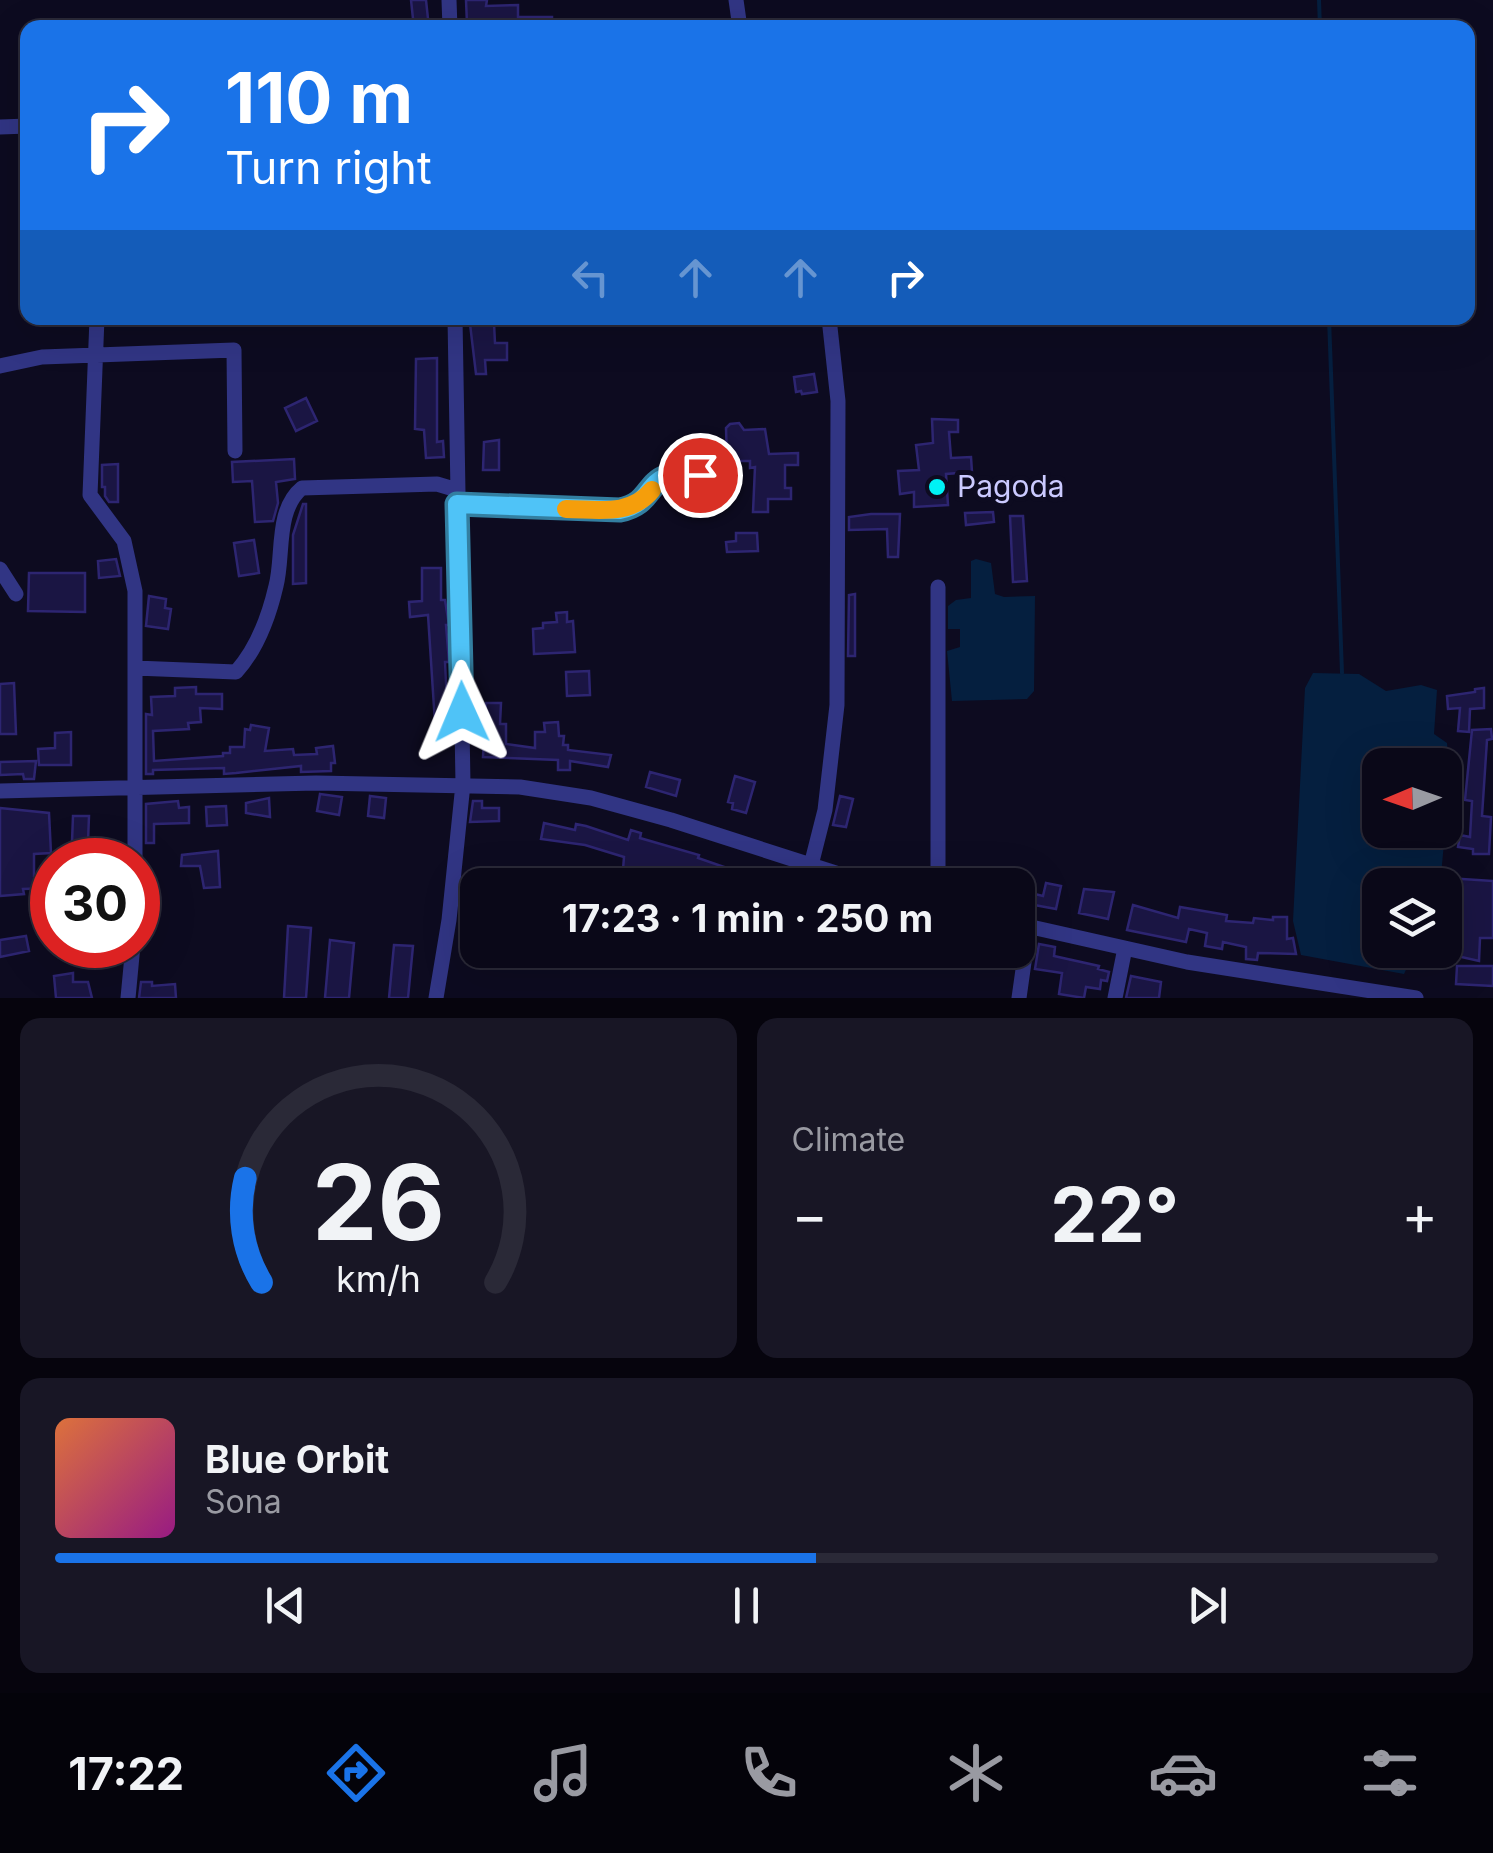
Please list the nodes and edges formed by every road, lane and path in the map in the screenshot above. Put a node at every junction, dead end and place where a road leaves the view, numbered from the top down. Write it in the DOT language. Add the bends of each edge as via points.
graph roads {
  1 [pos="97,325"];
  2 [pos="455,325"];
  3 [pos="830,325"];
  4 [pos="96,357"];
  5 [pos="0,366"];
  6 [pos="235,451"];
  7 [pos="730,476"];
  8 [pos="457,497"];
  9 [pos="0,569"];
  10 [pos="938,587"];
  11 [pos="16,594"];
  12 [pos="135,668"];
  13 [pos="463,784"];
  14 [pos="136,788"];
  15 [pos="0,791"];
  16 [pos="135,838"];
  17 [pos="812,865"];
  18 [pos="811,868"];
  19 [pos="821,868"];
  20 [pos="938,868"];
  21 [pos="1035,929"];
  22 [pos="1124,948"];
  23 [pos="131,968"];
  24 [pos="1021,968"];
  25 [pos="128,998"];
  26 [pos="436,998"];
  27 [pos="1019,998"];
  28 [pos="1115,998"];
  29 [pos="1416,998"];
  1 -- 4 [label="street"];
  2 -- 8 [label="street"];
  3 -- 17 [label="street" via="838,401 837,704"];
  4 -- 5 [label="street" via="42,357"];
  4 -- 6 [label="street" via="234,350"];
  4 -- 12 [label="street" via="90,495 124,541 135,591"];
  7 -- 8 [label="street" via="668,475 642,502 620,510"];
  8 -- 12 [label="street" via="437,484 302,488 285,516 276,586 251,656 236,672"];
  8 -- 13 [label="street"];
  9 -- 11 [label="street"];
  10 -- 20 [label="street"];
  12 -- 14 [label="street"];
  13 -- 14 [label="street"];
  13 -- 17 [label="street" via="591,798"];
  13 -- 26 [label="street"];
  14 -- 15 [label="street"];
  14 -- 16 [label="street"];
  17 -- 18 [label="street"];
  17 -- 19 [label="street"];
  21 -- 22 [label="street"];
  22 -- 28 [label="street"];
  22 -- 29 [label="street"];
  23 -- 25 [label="street"];
  24 -- 27 [label="street"];
}
